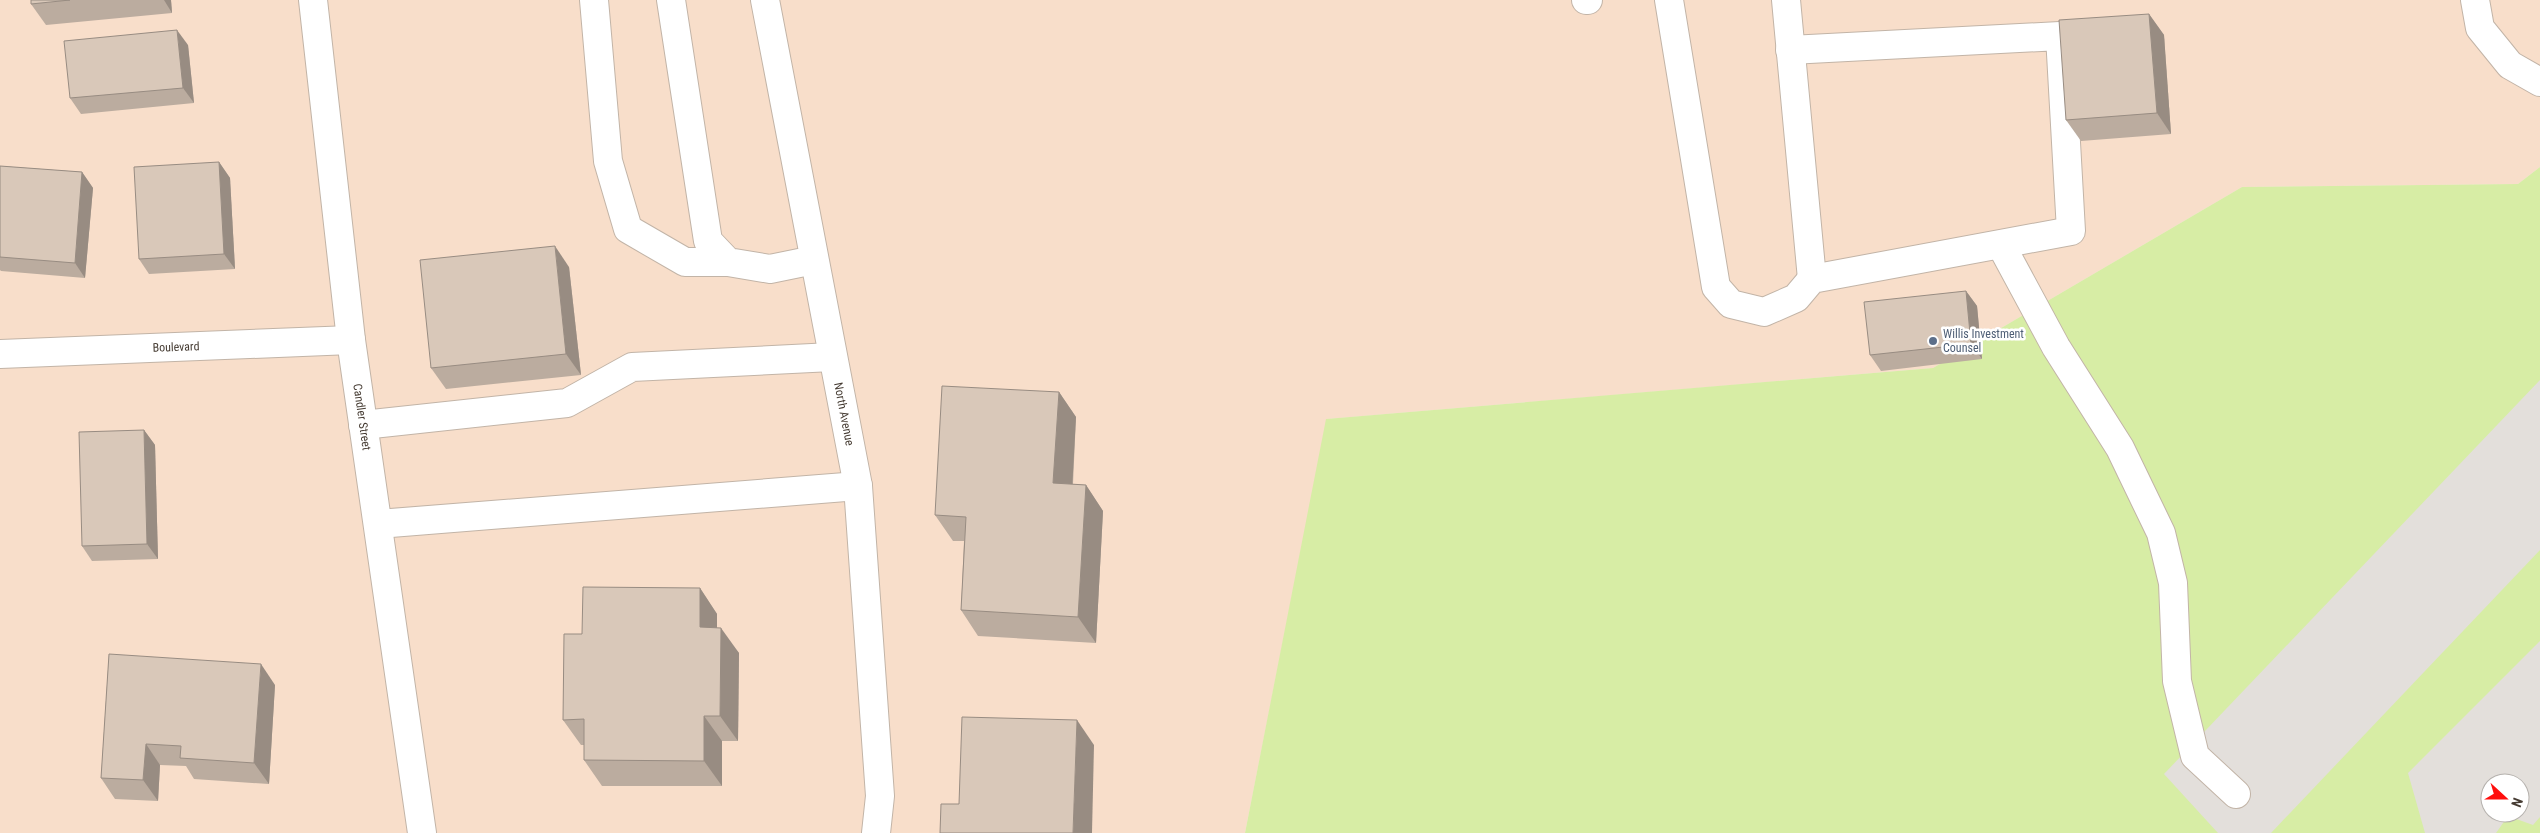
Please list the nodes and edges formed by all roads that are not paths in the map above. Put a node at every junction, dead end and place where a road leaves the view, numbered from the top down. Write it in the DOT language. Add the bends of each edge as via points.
graph roads {
  1 [pos="313,0"];
  2 [pos="594,0"];
  3 [pos="671,0"];
  4 [pos="765,0"];
  5 [pos="1669,0"];
  6 [pos="1786,0"];
  7 [pos="2475,0"];
  8 [pos="1790,50"];
  9 [pos="2540,82"];
  10 [pos="2001,244"];
  11 [pos="814,260"];
  12 [pos="728,262"];
  13 [pos="1812,279"];
  14 [pos="351,340"];
  15 [pos="0,354"];
  16 [pos="832,357"];
  17 [pos="363,425"];
  18 [pos="858,486"];
  19 [pos="378,524"];
  20 [pos="2236,794"];
  21 [pos="422,833"];
  22 [pos="876,833"];
  1 -- 14 [label="street, Candler Street"];
  2 -- 12 [label="street" via="608,161 628,229 685,262"];
  3 -- 12 [label="street" via="708,241"];
  4 -- 11 [label="street, North Avenue"];
  5 -- 13 [label="street" via="1716,287 1731,304 1764,312 1796,298"];
  6 -- 8 [label="street"];
  7 -- 9 [label="street" via="2480,28 2510,65"];
  8 -- 10 [label="street" via="2060,36 2072,231"];
  8 -- 13 [label="street"];
  10 -- 13 [label="street"];
  10 -- 20 [label="street" via="2056,347 2120,448 2161,533 2173,582 2177,681 2195,756"];
  11 -- 12 [label="street" via="770,269"];
  11 -- 16 [label="street, North Avenue"];
  14 -- 15 [label="street, Boulevard"];
  14 -- 17 [label="street, Candler Street"];
  16 -- 17 [label="street" via="632,367 567,402"];
  16 -- 18 [label="street, North Avenue"];
  17 -- 19 [label="street, Candler Street"];
  18 -- 19 [label="street"];
  18 -- 22 [label="street, North Avenue" via="880,796"];
  19 -- 21 [label="street, Candler Street"];
}
